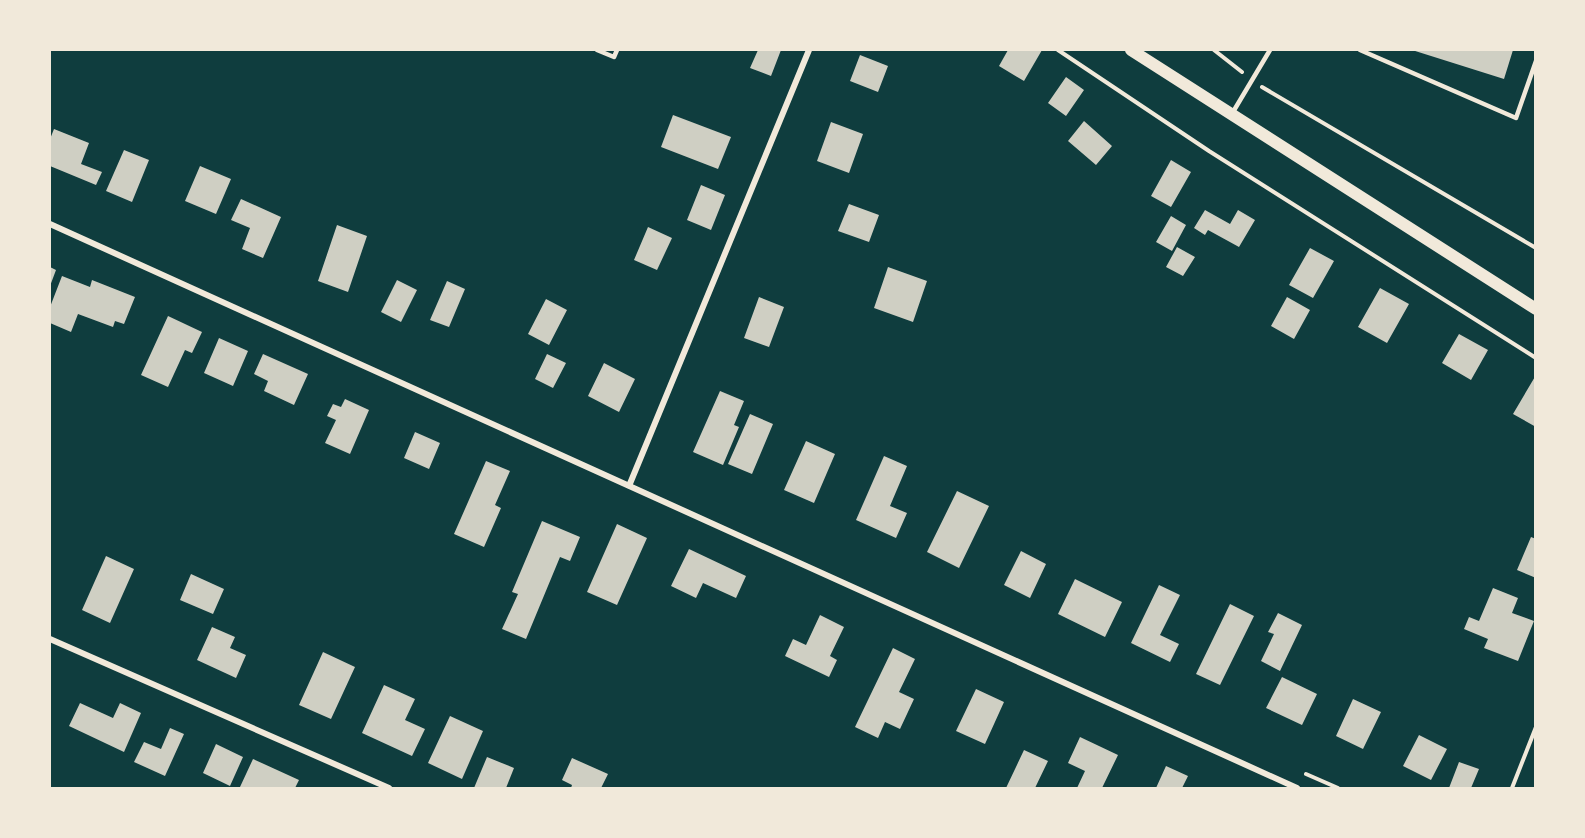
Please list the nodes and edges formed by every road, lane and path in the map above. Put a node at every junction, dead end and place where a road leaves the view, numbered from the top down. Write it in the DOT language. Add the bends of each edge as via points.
graph roads {
  1 [pos="597,50"];
  2 [pos="617,50"];
  3 [pos="810,50"];
  4 [pos="1058,50"];
  5 [pos="1131,50"];
  6 [pos="1214,50"];
  7 [pos="1270,50"];
  8 [pos="1360,50"];
  9 [pos="1536,61"];
  10 [pos="1251,80"];
  11 [pos="1231,114"];
  12 [pos="50,224"];
  13 [pos="1536,248"];
  14 [pos="1536,309"];
  15 [pos="1536,358"];
  16 [pos="629,486"];
  17 [pos="50,639"];
  18 [pos="1536,727"];
  19 [pos="389,789"];
  20 [pos="1297,789"];
  21 [pos="1512,789"];
  1 -- 2 [label="lane" via="614,57"];
  3 -- 16 [label="street"];
  4 -- 15 [label="path" via="1209,151"];
  5 -- 11 [label="main road"];
  6 -- 10 [label="path"];
  7 -- 10 [label="lane"];
  8 -- 9 [label="lane" via="1516,118"];
  10 -- 11 [label="lane"];
  10 -- 13 [label="path"];
  11 -- 14 [label="main road"];
  12 -- 16 [label="street"];
  16 -- 20 [label="street"];
  17 -- 19 [label="street"];
  18 -- 21 [label="path"];
}
